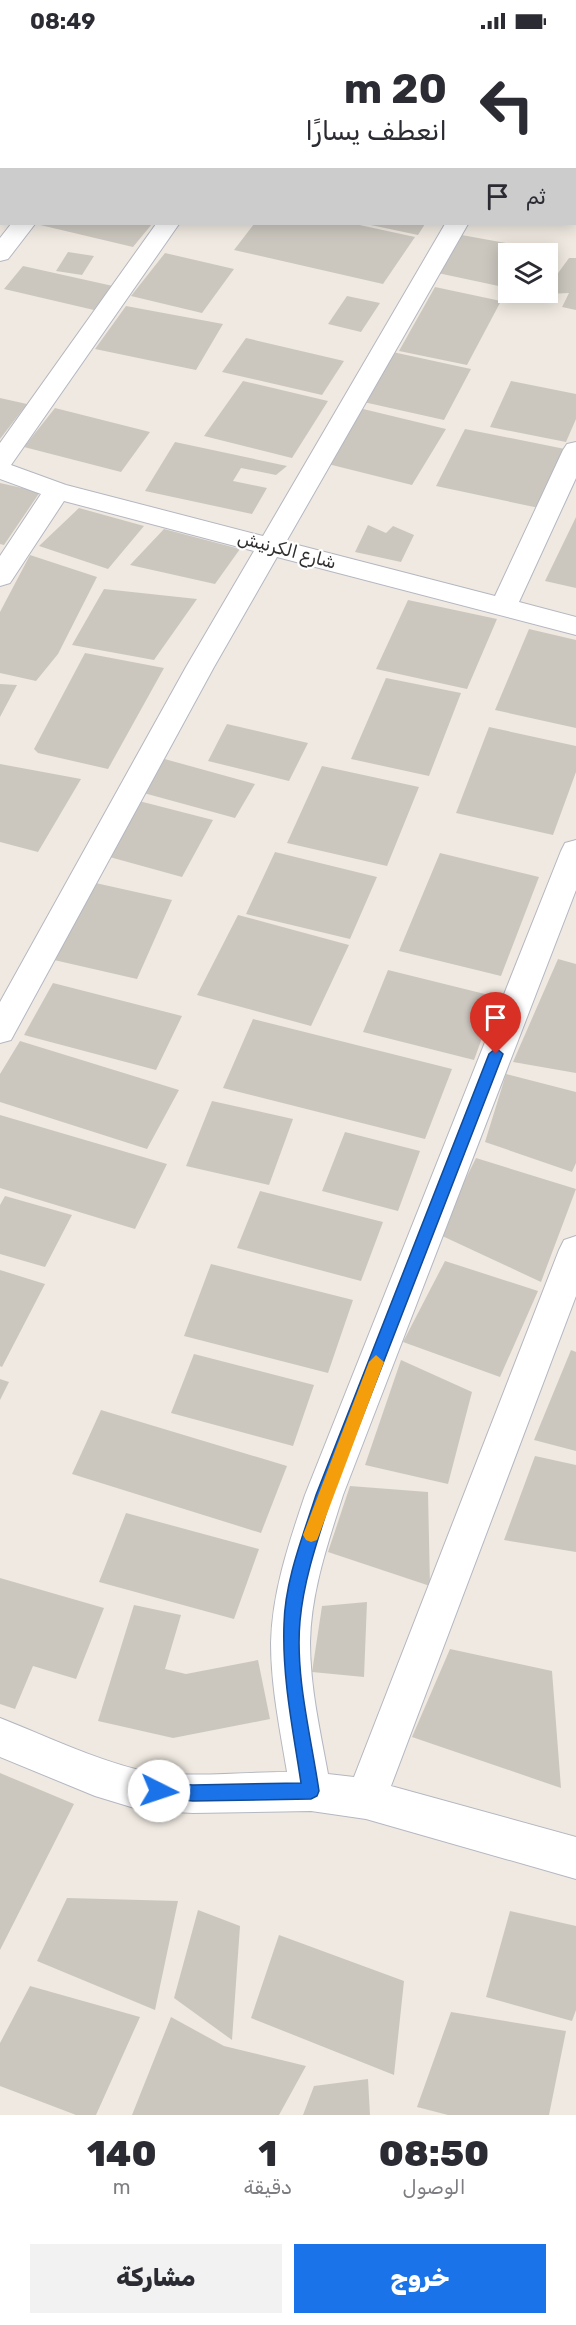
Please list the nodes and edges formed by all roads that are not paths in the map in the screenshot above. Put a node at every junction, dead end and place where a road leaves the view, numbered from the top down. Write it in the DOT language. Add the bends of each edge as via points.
graph roads {
  1 [pos="22,225"];
  2 [pos="166,225"];
  3 [pos="456,225"];
  4 [pos="0,254"];
  5 [pos="576,450"];
  6 [pos="0,462"];
  7 [pos="0,470"];
  8 [pos="57,491"];
  9 [pos="271,545"];
  10 [pos="0,577"];
  11 [pos="502,608"];
  12 [pos="576,626"];
  13 [pos="576,851"];
  14 [pos="0,1031"];
  15 [pos="576,1250"];
  16 [pos="0,1737"];
  17 [pos="311,1791"];
  18 [pos="366,1798"];
  19 [pos="576,1858"];
  1 -- 4 [label="street"];
  2 -- 6 [label="street"];
  3 -- 9 [label="street"];
  5 -- 11 [label="street"];
  7 -- 8 [label="street, شارع الكرنيش"];
  8 -- 9 [label="street, شارع الكرنيش"];
  8 -- 10 [label="street"];
  9 -- 11 [label="street, شارع الكرنيش"];
  9 -- 14 [label="street"];
  11 -- 12 [label="street, شارع الكرنيش"];
  13 -- 17 [label="street" via="324,1495 303,1562 292,1622 294,1683"];
  15 -- 18 [label="street"];
  16 -- 17 [label="street" via="94,1776 141,1790"];
  17 -- 18 [label="street"];
  18 -- 19 [label="street"];
}
